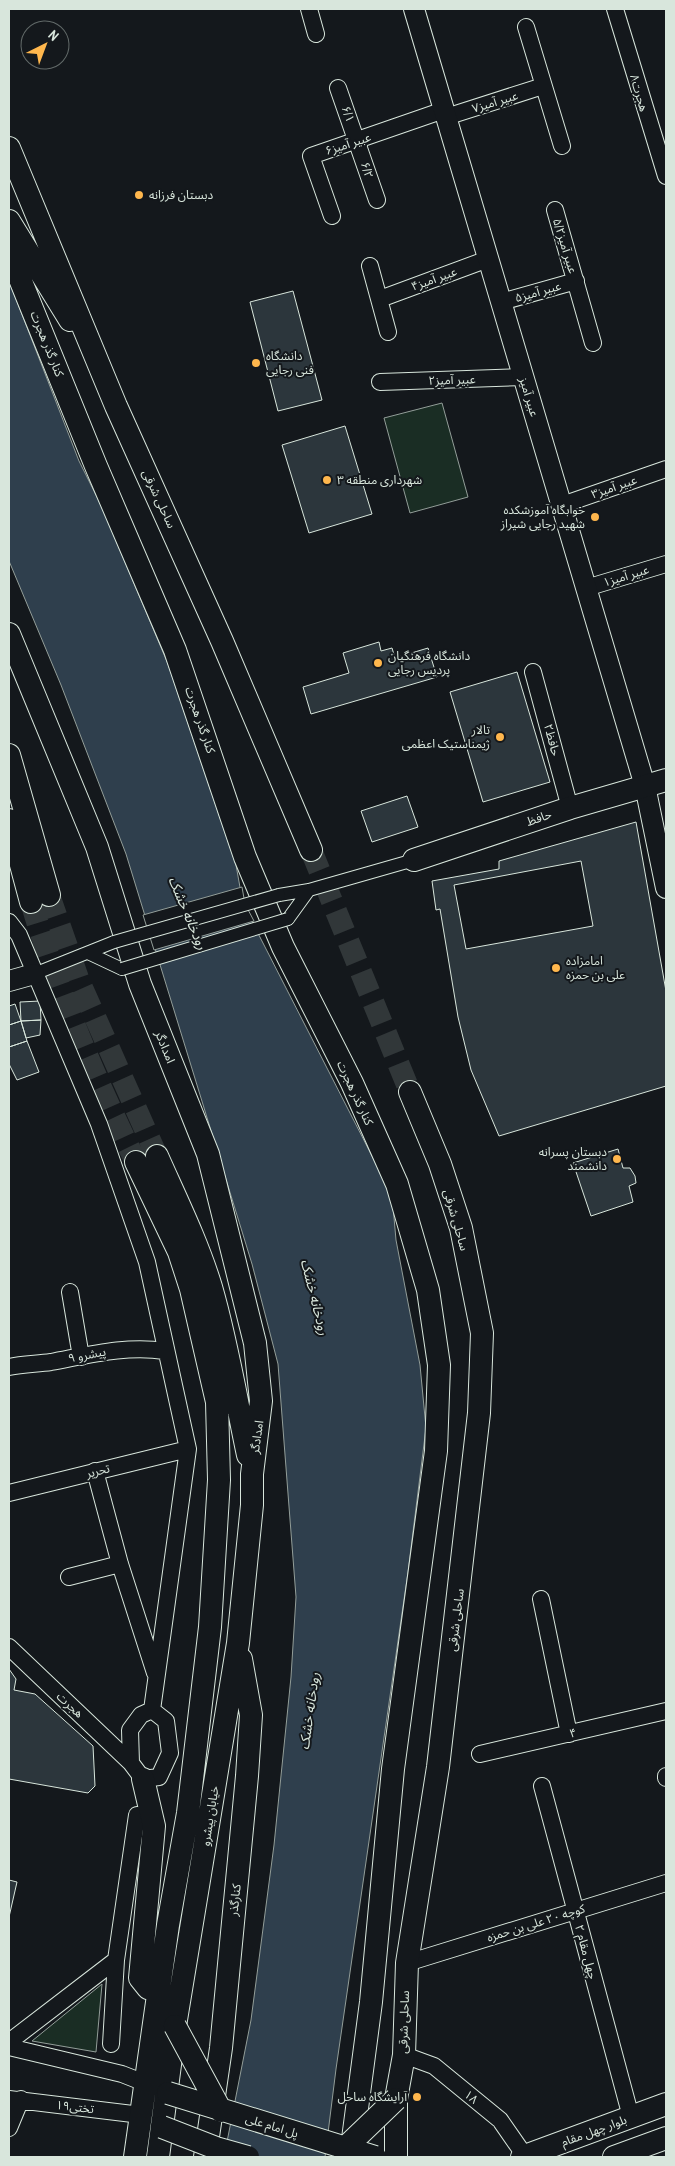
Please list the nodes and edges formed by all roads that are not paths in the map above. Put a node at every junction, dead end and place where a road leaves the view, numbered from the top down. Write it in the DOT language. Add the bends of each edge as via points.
graph roads {
  1 [pos="309,9"];
  2 [pos="414,9"];
  3 [pos="615,9"];
  4 [pos="526,27"];
  5 [pos="316,34"];
  6 [pos="544,86"];
  7 [pos="338,88"];
  8 [pos="445,113"];
  9 [pos="357,141"];
  10 [pos="562,146"];
  11 [pos="9,148"];
  12 [pos="666,176"];
  13 [pos="377,200"];
  14 [pos="555,210"];
  15 [pos="332,216"];
  16 [pos="9,221"];
  17 [pos="9,252"];
  18 [pos="488,258"];
  19 [pos="370,266"];
  20 [pos="576,281"];
  21 [pos="380,299"];
  22 [pos="501,302"];
  23 [pos="388,332"];
  24 [pos="593,343"];
  25 [pos="103,374"];
  26 [pos="523,377"];
  27 [pos="380,382"];
  28 [pos="666,469"];
  29 [pos="562,505"];
  30 [pos="666,564"];
  31 [pos="586,588"];
  32 [pos="9,634"];
  33 [pos="533,672"];
  34 [pos="9,755"];
  35 [pos="666,780"];
  36 [pos="645,786"];
  37 [pos="570,808"];
  38 [pos="9,820"];
  39 [pos="311,850"];
  40 [pos="414,860"];
  41 [pos="666,888"];
  42 [pos="309,890"];
  43 [pos="9,922"];
  44 [pos="88,953"];
  45 [pos="34,974"];
  46 [pos="9,981"];
  47 [pos="410,1092"];
  48 [pos="70,1292"];
  49 [pos="165,1351"];
  50 [pos="81,1356"];
  51 [pos="9,1368"];
  52 [pos="188,1449"];
  53 [pos="95,1472"];
  54 [pos="252,1474"];
  55 [pos="9,1493"];
  56 [pos="120,1564"];
  57 [pos="69,1577"];
  58 [pos="542,1600"];
  59 [pos="238,1643"];
  60 [pos="9,1647"];
  61 [pos="157,1678"];
  62 [pos="152,1710"];
  63 [pos="666,1711"];
  64 [pos="569,1734"];
  65 [pos="480,1754"];
  66 [pos="137,1771"];
  67 [pos="542,1786"];
  68 [pos="138,1814"];
  69 [pos="666,1883"];
  70 [pos="576,1911"];
  71 [pos="116,1960"];
  72 [pos="406,1964"];
  73 [pos="158,1992"];
  74 [pos="176,2026"];
  75 [pos="9,2042"];
  76 [pos="111,2044"];
  77 [pos="9,2047"];
  78 [pos="404,2054"];
  79 [pos="145,2083"];
  80 [pos="168,2093"];
  81 [pos="15,2099"];
  82 [pos="396,2099"];
  83 [pos="666,2104"];
  84 [pos="221,2111"];
  85 [pos="141,2115"];
  86 [pos="631,2117"];
  87 [pos="162,2127"];
  88 [pos="9,2128"];
  89 [pos="666,2138"];
  90 [pos="210,2153"];
  91 [pos="348,2153"];
  92 [pos="624,2155"];
  93 [pos="135,2157"];
  94 [pos="158,2157"];
  95 [pos="248,2157"];
  96 [pos="376,2157"];
  97 [pos="396,2157"];
  98 [pos="523,2157"];
  1 -- 5 [label="street"];
  2 -- 8 [label="street, عبیر آمیز"];
  3 -- 12 [label="street, هجرت۸"];
  4 -- 6 [label="street"];
  6 -- 8 [label="street, ۷عبیر آمیز"];
  6 -- 10 [label="street"];
  7 -- 9 [label="street, ۶/۱"];
  8 -- 9 [label="street, ۶عبیر آمیز"];
  8 -- 18 [label="street, عبیر آمیز"];
  9 -- 13 [label="street, ۶/۲"];
  9 -- 15 [label="street, ۶عبیر آمیز" via="311,156"];
  11 -- 25 [label="main road, ساحلی شرقی"];
  14 -- 20 [label="street, ۵/۲عبیر آمیز"];
  16 -- 25 [label="main road"];
  17 -- 91 [label="main road, کنار گذر هجرت" via="175,650 245,857 283,947 352,1082 397,1184 428,1290 438,1356 436,1451 393,1769 370,2002"];
  18 -- 21 [label="street, ۴عبیر آمیز"];
  18 -- 22 [label="street, عبیر آمیز"];
  19 -- 21 [label="street"];
  20 -- 22 [label="street, ۵عبیر آمیز"];
  20 -- 24 [label="street, ۵/۲عبیر آمیز"];
  21 -- 23 [label="street"];
  22 -- 26 [label="street, عبیر آمیز"];
  25 -- 39 [label="main road, ساحلی شرقی"];
  26 -- 27 [label="street, ۲عبیر آمیز"];
  26 -- 29 [label="street, عبیر آمیز"];
  28 -- 29 [label="street, ۳عبیر آمیز"];
  29 -- 31 [label="street, عبیر آمیز"];
  30 -- 31 [label="street, ۱عبیر آمیز"];
  31 -- 36 [label="street, عبیر آمیز"];
  32 -- 54 [label="main road, امدادگر" via="97,847 140,984 208,1154 255,1343 261,1400"];
  33 -- 37 [label="street, ۲حافظ"];
  34 -- 38 [label="main road" via="40,899"];
  35 -- 36 [label="main road, حافظ"];
  36 -- 37 [label="main road, حافظ"];
  36 -- 41 [label="street, عبیر آمیز"];
  37 -- 40 [label="main road, حافظ"];
  40 -- 42 [label="street"];
  42 -- 44 [label="street, bridge" via="279,895 114,942"];
  42 -- 44 [label="street, bridge" via="288,919 122,969"];
  43 -- 45 [label="street" via="19,935"];
  44 -- 45 [label="street"];
  45 -- 46 [label="street"];
  45 -- 49 [label="street" via="103,1133 147,1262"];
  47 -- 72 [label="main road, ساحلی شرقی" via="440,1164 461,1228 482,1333 479,1413 441,1747"];
  48 -- 50 [label="street"];
  49 -- 50 [label="street, پیشرو ۹" via="145,1348"];
  49 -- 52 [label="street"];
  50 -- 51 [label="street, پیشرو ۹"];
  52 -- 53 [label="street, تحریر"];
  52 -- 61 [label="street"];
  53 -- 55 [label="street, تحریر"];
  53 -- 56 [label="street"];
  54 -- 59 [label="main road, خیابان پیشرو" via="250,1532"];
  54 -- 73 [label="main road, خیابان پیشرو" via="210,1286 196,1245 146,1159 191,1289 216,1402 219,1480 210,1628 188,1813"];
  56 -- 57 [label="street"];
  56 -- 61 [label="street"];
  58 -- 64 [label="street"];
  59 -- 74 [label="main road, خیابان پیشرو"];
  59 -- 90 [label="main road, کنارگذر" via="251,1715"];
  60 -- 66 [label="street, هجرت"];
  61 -- 62 [label="street"];
  62 -- 66 [label="street" via="141,1715 130,1730"];
  62 -- 66 [label="street" via="166,1721 170,1753 159,1777"];
  63 -- 64 [label="street, ۴"];
  64 -- 65 [label="street, ۴"];
  66 -- 73 [label="main road" via="154,1826 140,1978 148,1988"];
  67 -- 70 [label="street, چهل مقام ۲"];
  68 -- 71 [label="street"];
  69 -- 70 [label="street, کوچه ۲۰ علی بن حمزه"];
  70 -- 72 [label="street, کوچه ۲۰ علی بن حمزه"];
  70 -- 86 [label="street, چهل مقام ۲"];
  71 -- 75 [label="street"];
  71 -- 76 [label="street"];
  72 -- 78 [label="main road, ساحلی شرقی"];
  73 -- 79 [label="main road, خیابان پیشرو"];
  74 -- 80 [label="main road, خیابان پیشرو"];
  74 -- 84 [label="main road, bridge"];
  77 -- 79 [label="street" via="122,2074"];
  78 -- 82 [label="main road, ساحلی شرقی"];
  78 -- 98 [label="street, ۱۸" via="434,2066 500,2120"];
  79 -- 80 [label="street"];
  79 -- 85 [label="main road, خیابان پیشرو"];
  80 -- 84 [label="main road, پل امام علی, bridge"];
  80 -- 87 [label="main road, خیابان پیشرو"];
  81 -- 85 [label="street, تختی۱۹"];
  81 -- 88 [label="street"];
  82 -- 91 [label="main road, bridge"];
  82 -- 97 [label="main road, ساحلی شرقی"];
  83 -- 86 [label="main road, بلوار چهل مقام"];
  84 -- 91 [label="main road, پل امام علی, bridge"];
  85 -- 87 [label="main road"];
  85 -- 93 [label="main road, خیابان پیشرو"];
  86 -- 98 [label="main road, بلوار چهل مقام"];
  87 -- 90 [label="main road, bridge"];
  87 -- 94 [label="main road, خیابان پیشرو"];
  89 -- 92 [label="main road"];
  90 -- 95 [label="main road, bridge"];
  91 -- 96 [label="main road, پل امام علی, bridge"];
}
